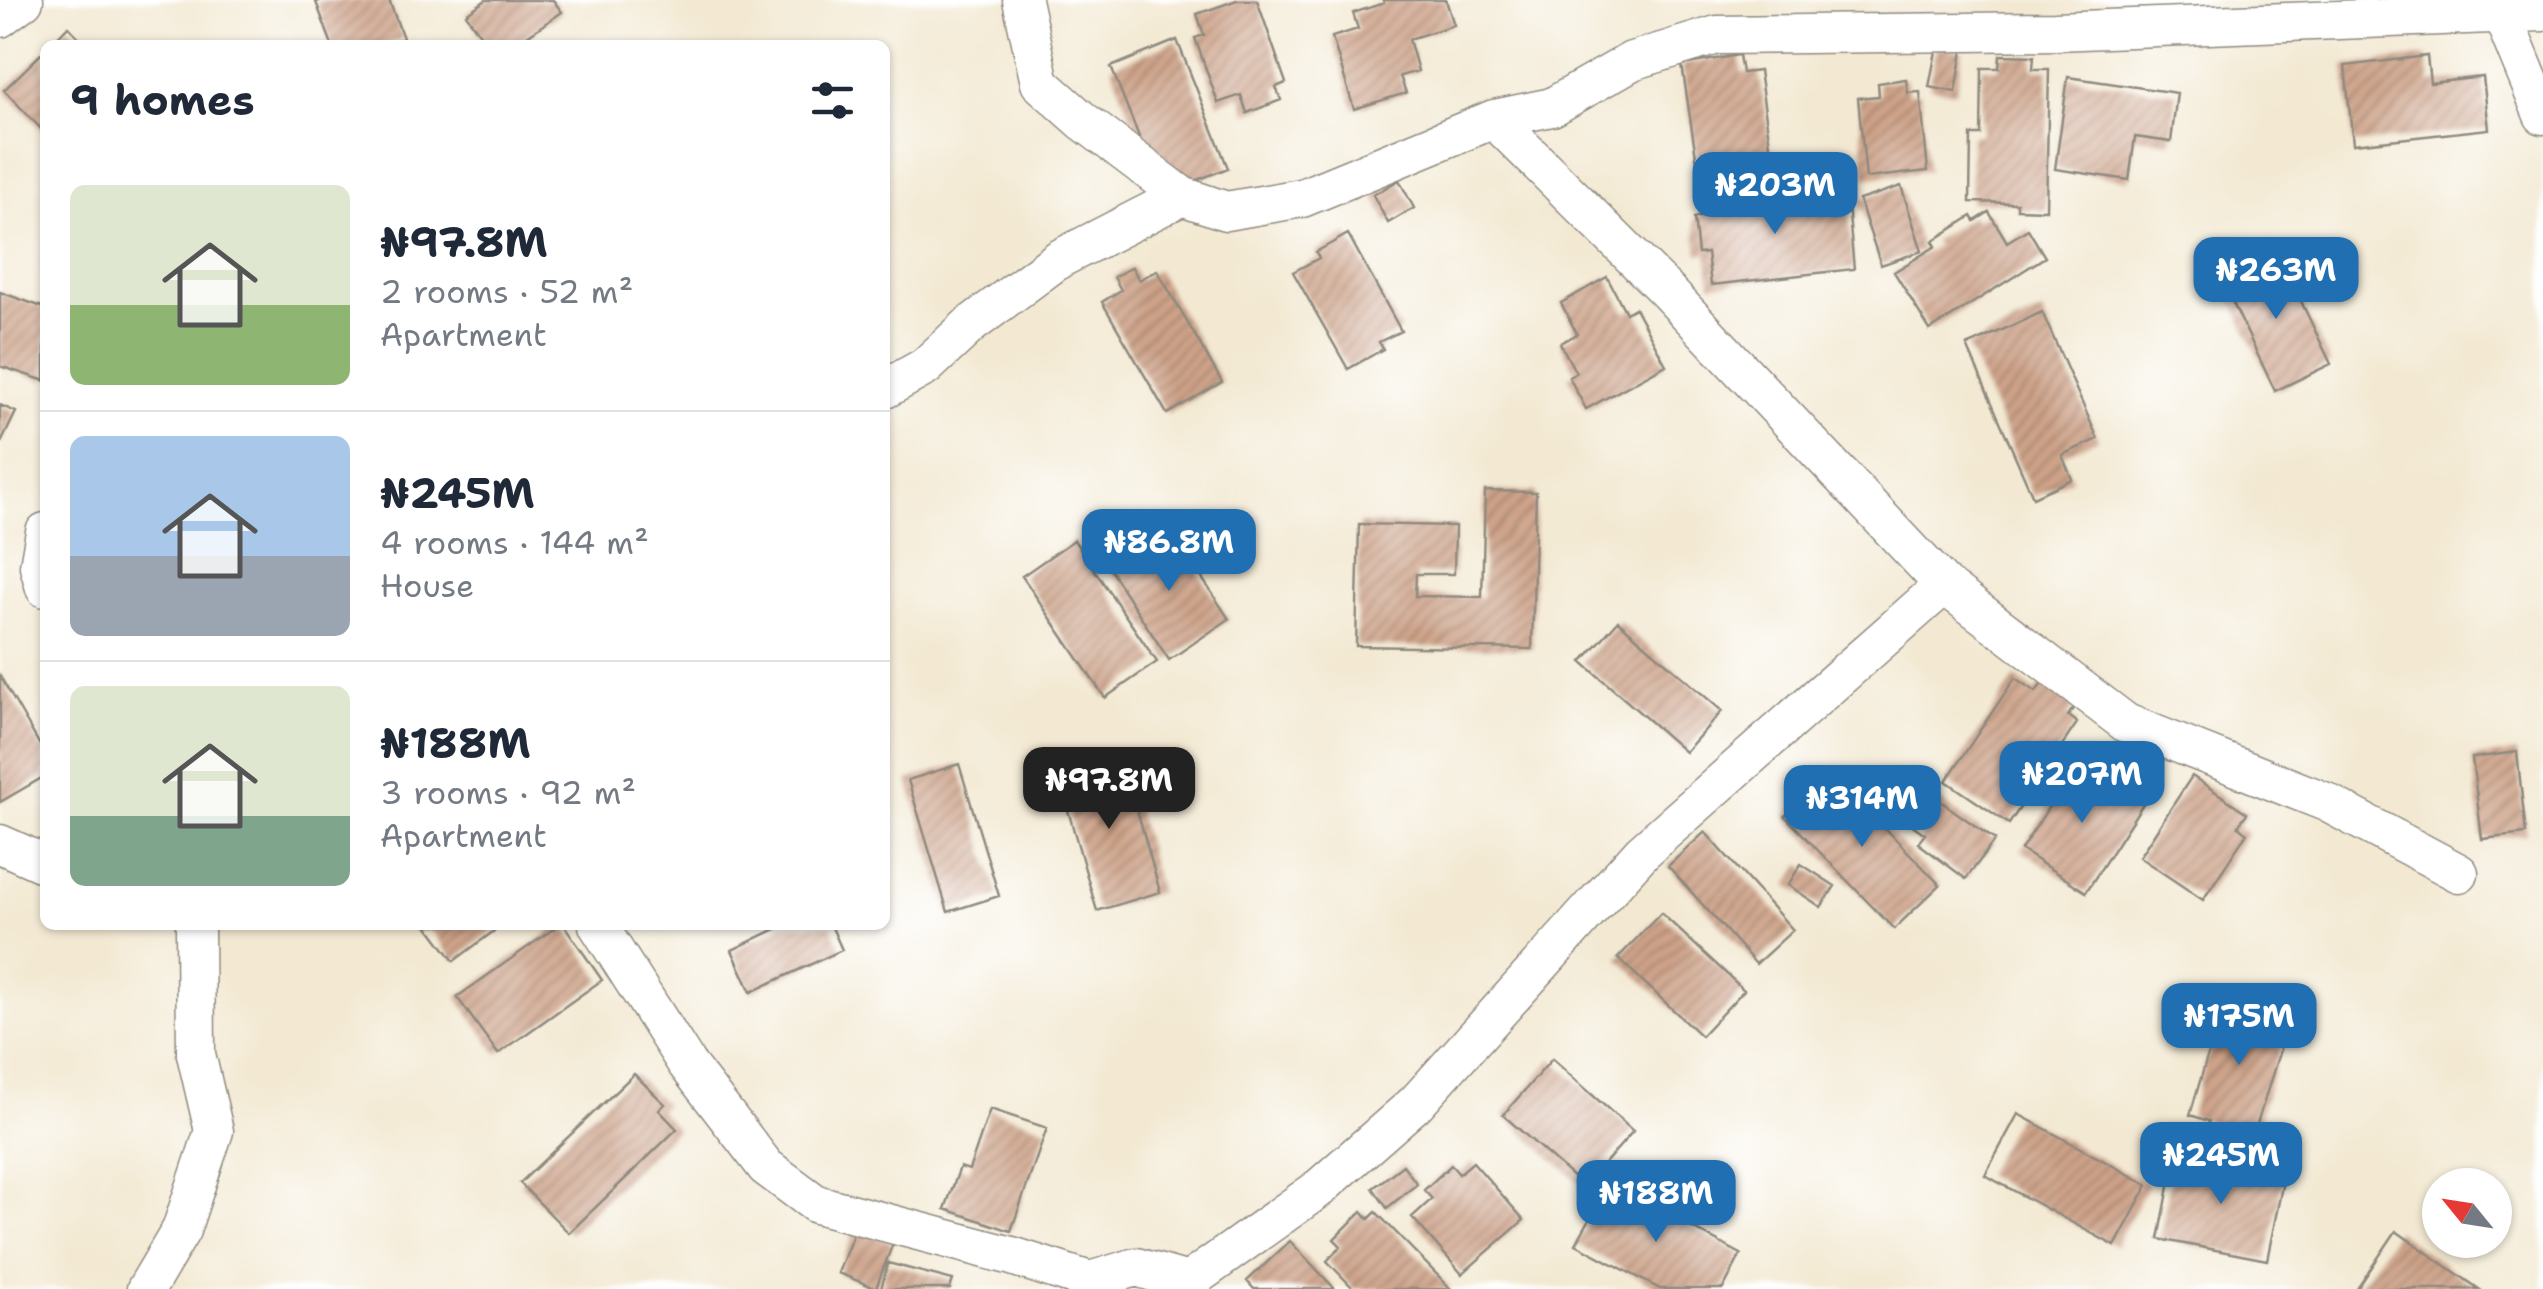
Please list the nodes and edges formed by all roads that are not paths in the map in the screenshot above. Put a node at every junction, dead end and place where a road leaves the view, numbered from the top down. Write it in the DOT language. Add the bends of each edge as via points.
graph roads {
  1 [pos="24,0"];
  2 [pos="1022,0"];
  3 [pos="2543,12"];
  4 [pos="2502,15"];
  5 [pos="0,18"];
  6 [pos="2543,115"];
  7 [pos="1494,120"];
  8 [pos="1182,196"];
  9 [pos="890,386"];
  10 [pos="1944,585"];
  11 [pos="0,844"];
  12 [pos="40,862"];
  13 [pos="2460,873"];
  14 [pos="195,930"];
  15 [pos="601,930"];
  16 [pos="1189,1285"];
  17 [pos="146,1289"];
  1 -- 5 [label="street"];
  2 -- 8 [label="street" via="1040,83"];
  3 -- 4 [label="street"];
  4 -- 6 [label="street"];
  4 -- 7 [label="street" via="1716,35 1632,61 1552,107"];
  7 -- 8 [label="street" via="1302,198 1226,211"];
  7 -- 10 [label="street" via="1667,291"];
  8 -- 9 [label="street" via="1059,259 925,367"];
  10 -- 13 [label="street" via="2126,723 2326,802"];
  10 -- 16 [label="street" via="1642,852 1416,1103 1317,1190"];
  11 -- 12 [label="street"];
  14 -- 17 [label="street" via="196,1054 214,1131 181,1230"];
  15 -- 16 [label="street" via="686,1063 754,1152 816,1204 1090,1281 1136,1267"];
}
